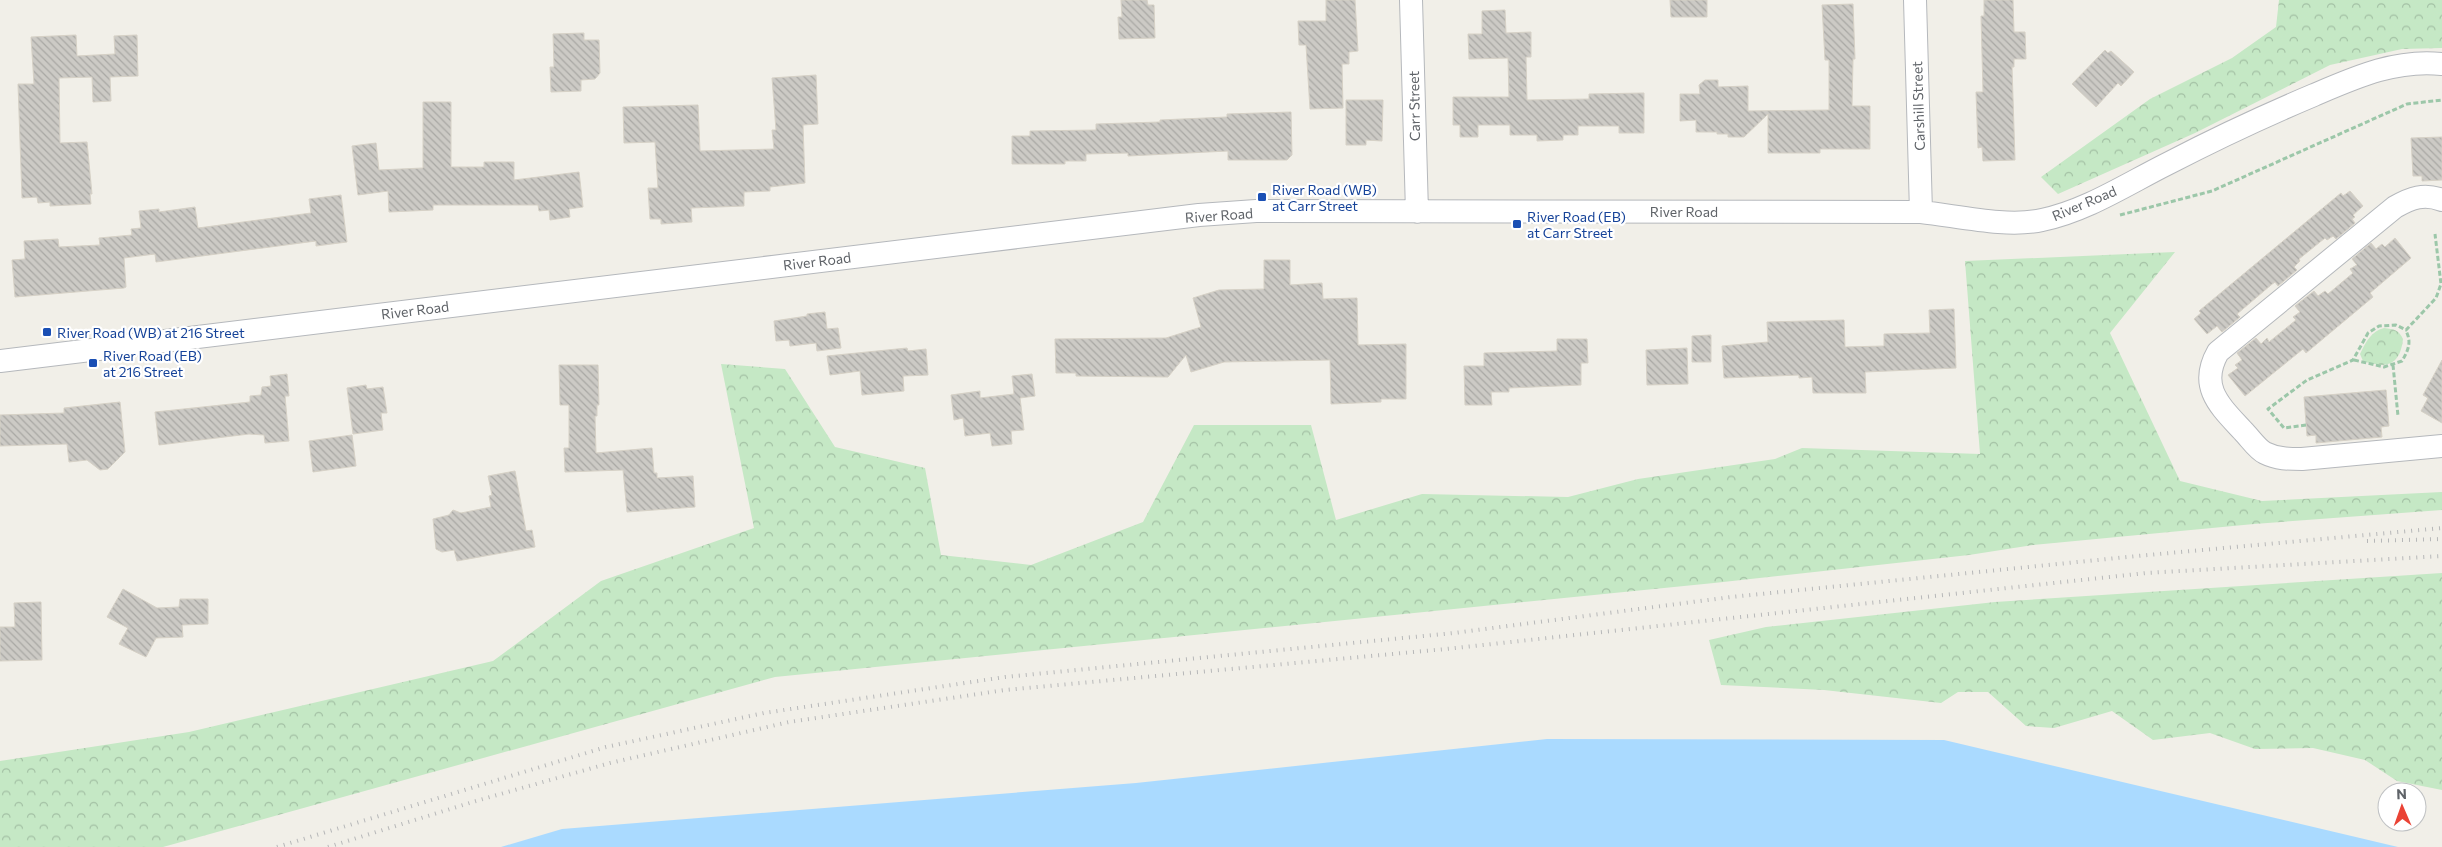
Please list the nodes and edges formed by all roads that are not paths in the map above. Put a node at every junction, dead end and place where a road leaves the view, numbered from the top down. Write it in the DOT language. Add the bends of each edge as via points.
graph roads {
  1 [pos="1411,0"];
  2 [pos="1914,0"];
  3 [pos="2442,64"];
  4 [pos="2442,200"];
  5 [pos="1417,212"];
  6 [pos="1922,212"];
  7 [pos="0,361"];
  8 [pos="2442,446"];
  1 -- 5 [label="street, Carr Street"];
  2 -- 6 [label="street, Carshill Street"];
  3 -- 6 [label="street, River Road" via="2391,66 2354,78 2235,129 2107,195 2056,216 2007,223"];
  4 -- 8 [label="street" via="2422,196 2395,207 2218,352 2210,365 2210,385 2216,402 2263,452 2281,459"];
  5 -- 6 [label="street, River Road"];
  5 -- 7 [label="street, River Road" via="1199,215"];
}
